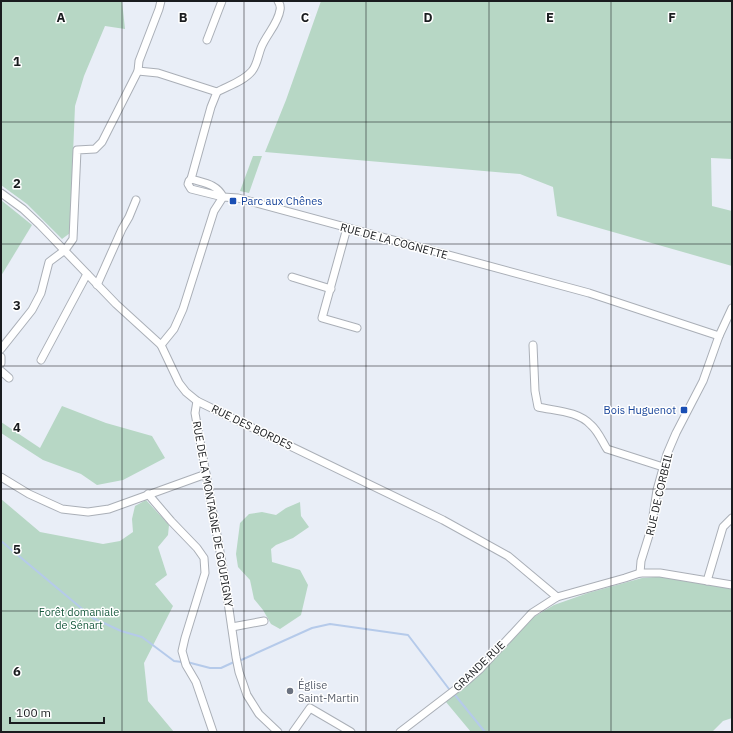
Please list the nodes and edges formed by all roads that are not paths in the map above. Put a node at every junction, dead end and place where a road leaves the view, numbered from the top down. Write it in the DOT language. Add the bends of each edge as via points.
graph roads {
  1 [pos="161,1"];
  2 [pos="222,1"];
  3 [pos="278,1"];
  4 [pos="207,40"];
  5 [pos="138,71"];
  6 [pos="217,92"];
  7 [pos="1,193"];
  8 [pos="223,198"];
  9 [pos="136,200"];
  10 [pos="347,228"];
  11 [pos="65,250"];
  12 [pos="87,274"];
  13 [pos="292,277"];
  14 [pos="97,285"];
  15 [pos="331,289"];
  16 [pos="732,308"];
  17 [pos="357,328"];
  18 [pos="719,336"];
  19 [pos="161,345"];
  20 [pos="533,345"];
  21 [pos="1,349"];
  22 [pos="1,357"];
  23 [pos="41,360"];
  24 [pos="1,363"];
  25 [pos="1,371"];
  26 [pos="9,378"];
  27 [pos="197,401"];
  28 [pos="663,467"];
  29 [pos="206,474"];
  30 [pos="1,478"];
  31 [pos="148,494"];
  32 [pos="732,518"];
  33 [pos="640,572"];
  34 [pos="707,581"];
  35 [pos="732,585"];
  36 [pos="557,597"];
  37 [pos="264,621"];
  38 [pos="232,627"];
  39 [pos="213,732"];
  40 [pos="278,732"];
  41 [pos="293,732"];
  42 [pos="351,732"];
  43 [pos="400,732"];
  1 -- 5 [label="street" via="139,61"];
  2 -- 4 [label="street"];
  3 -- 6 [label="street" via="280,9 275,25 267,35 251,72"];
  5 -- 6 [label="street" via="158,73"];
  5 -- 11 [label="street" via="102,142 95,149 77,150 73,239"];
  6 -- 8 [label="street" via="191,179 216,187"];
  7 -- 11 [label="street, RUE DES BORDES" via="23,209"];
  8 -- 10 [label="street, RUE DE LA COGNETTE" via="238,198"];
  8 -- 19 [label="street" via="214,211 183,309 174,328"];
  9 -- 14 [label="street"];
  10 -- 15 [label="street"];
  10 -- 18 [label="street, RUE DE LA COGNETTE" via="589,293"];
  11 -- 12 [label="street, RUE DES BORDES"];
  11 -- 21 [label="street" via="49,262 41,293 32,310"];
  12 -- 14 [label="street, RUE DES BORDES"];
  12 -- 23 [label="street"];
  13 -- 15 [label="street"];
  14 -- 19 [label="street, RUE DES BORDES"];
  15 -- 17 [label="street" via="322,318"];
  16 -- 18 [label="street, RUE DE CORBEIL"];
  18 -- 28 [label="street, RUE DE CORBEIL" via="703,381 676,433"];
  19 -- 27 [label="street, RUE DES BORDES" via="180,384"];
  20 -- 28 [label="street" via="538,407 585,419 607,449"];
  22 -- 24 [label="street"];
  25 -- 26 [label="street"];
  27 -- 29 [label="street, RUE DE LA MONTAGNE DE GOUPIGNY" via="195,413"];
  27 -- 36 [label="street, RUE DES BORDES" via="443,520 502,552"];
  28 -- 33 [label="street, RUE DE CORBEIL"];
  29 -- 31 [label="street"];
  29 -- 38 [label="street, RUE DE LA MONTAGNE DE GOUPIGNY"];
  30 -- 31 [label="street" via="29,494 68,510 88,512 109,509"];
  31 -- 39 [label="street" via="204,558 205,573 182,651"];
  32 -- 34 [label="street" via="723,527"];
  33 -- 34 [label="street"];
  33 -- 36 [label="street, GRANDE RUE"];
  34 -- 35 [label="street"];
  36 -- 43 [label="street, GRANDE RUE" via="532,613 464,683"];
  37 -- 38 [label="street"];
  38 -- 40 [label="street, RUE DE LA MONTAGNE DE GOUPIGNY" via="239,672 247,695 258,714"];
  41 -- 42 [label="street" via="310,708"];
}
